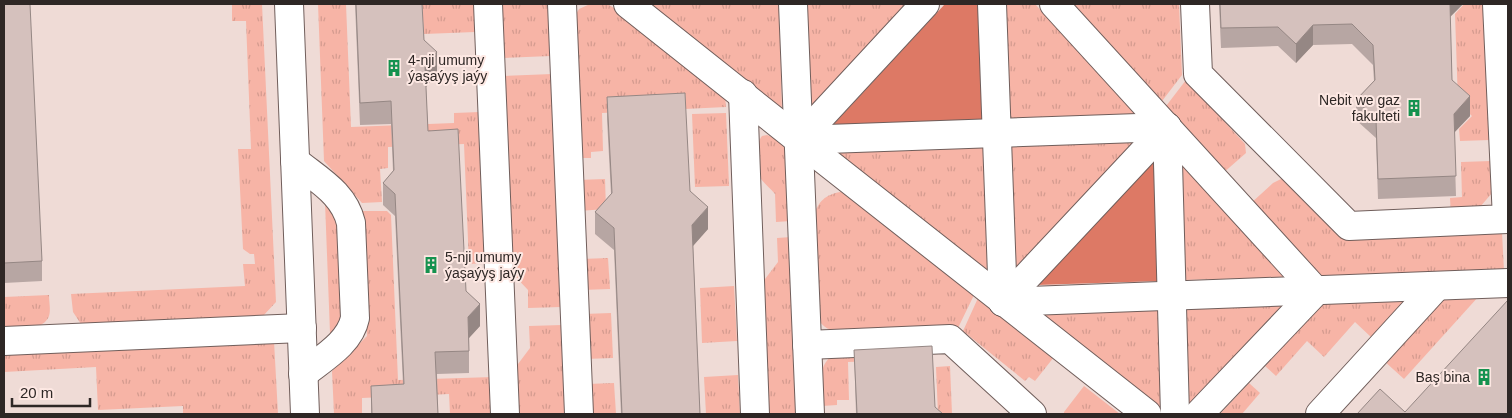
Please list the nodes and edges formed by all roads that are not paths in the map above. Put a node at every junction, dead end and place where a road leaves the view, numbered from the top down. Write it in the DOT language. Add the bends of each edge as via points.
graph roads {
  1 [pos="289,4"];
  2 [pos="488,4"];
  3 [pos="562,4"];
  4 [pos="628,4"];
  5 [pos="793,4"];
  6 [pos="925,4"];
  7 [pos="992,4"];
  8 [pos="1054,4"];
  9 [pos="1195,4"];
  10 [pos="1497,4"];
  11 [pos="743,94"];
  12 [pos="1167,127"];
  13 [pos="997,133"];
  14 [pos="799,140"];
  15 [pos="295,161"];
  16 [pos="1508,283"];
  17 [pos="1437,286"];
  18 [pos="1316,291"];
  19 [pos="1172,296"];
  20 [pos="1004,302"];
  21 [pos="302,328"];
  22 [pos="4,340"];
  23 [pos="807,345"];
  24 [pos="304,374"];
  25 [pos="305,414"];
  26 [pos="505,414"];
  27 [pos="579,414"];
  28 [pos="755,414"];
  29 [pos="810,414"];
  30 [pos="1032,414"];
  31 [pos="1147,414"];
  32 [pos="1175,414"];
  33 [pos="1199,414"];
  34 [pos="1320,414"];
  1 -- 15 [label="lane"];
  2 -- 26 [label="lane"];
  3 -- 27 [label="lane"];
  4 -- 11 [label="lane"];
  5 -- 14 [label="lane"];
  6 -- 14 [label="lane"];
  7 -- 13 [label="lane"];
  8 -- 12 [label="lane"];
  9 -- 10 [label="lane" via="1198,74 1350,226 1506,219"];
  11 -- 14 [label="lane"];
  11 -- 28 [label="lane"];
  12 -- 13 [label="lane"];
  12 -- 18 [label="lane"];
  12 -- 19 [label="lane"];
  12 -- 20 [label="lane"];
  13 -- 14 [label="lane"];
  13 -- 20 [label="lane"];
  14 -- 20 [label="lane"];
  14 -- 23 [label="lane"];
  15 -- 21 [label="lane"];
  15 -- 24 [label="lane" via="338,196 348,210 351,223 353,328 347,338"];
  16 -- 17 [label="lane"];
  17 -- 18 [label="lane"];
  17 -- 34 [label="lane"];
  18 -- 19 [label="lane"];
  18 -- 33 [label="lane"];
  19 -- 20 [label="lane"];
  19 -- 32 [label="lane"];
  20 -- 31 [label="lane"];
  21 -- 22 [label="lane"];
  21 -- 24 [label="lane"];
  23 -- 29 [label="lane"];
  23 -- 30 [label="lane" via="950,339"];
  24 -- 25 [label="lane"];
}
